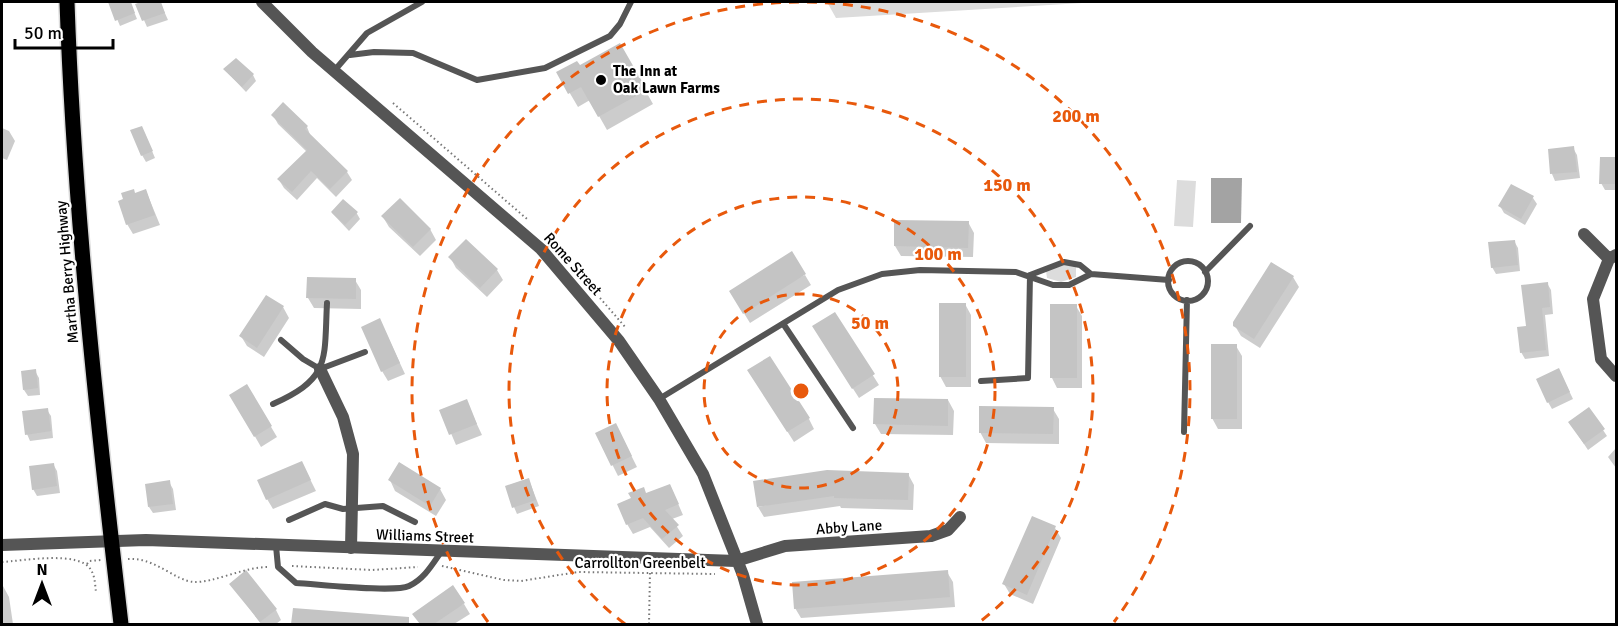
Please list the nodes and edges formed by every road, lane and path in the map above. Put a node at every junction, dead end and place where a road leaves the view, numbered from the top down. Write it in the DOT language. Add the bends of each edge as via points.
graph roads {
  1 [pos="67,2"];
  2 [pos="262,2"];
  3 [pos="422,2"];
  4 [pos="631,2"];
  5 [pos="350,55"];
  6 [pos="333,71"];
  7 [pos="1250,226"];
  8 [pos="1584,234"];
  9 [pos="1613,257"];
  10 [pos="1205,272"];
  11 [pos="1091,274"];
  12 [pos="1030,275"];
  13 [pos="1169,280"];
  14 [pos="1187,300"];
  15 [pos="327,303"];
  16 [pos="784,325"];
  17 [pos="281,340"];
  18 [pos="365,352"];
  19 [pos="320,369"];
  20 [pos="1617,376"];
  21 [pos="981,381"];
  22 [pos="659,399"];
  23 [pos="273,404"];
  24 [pos="853,428"];
  25 [pos="1184,432"];
  26 [pos="353,509"];
  27 [pos="960,517"];
  28 [pos="289,520"];
  29 [pos="415,522"];
  30 [pos="112,540"];
  31 [pos="2,545"];
  32 [pos="276,546"];
  33 [pos="351,548"];
  34 [pos="441,552"];
  35 [pos="135,558"];
  36 [pos="89,561"];
  37 [pos="736,561"];
  38 [pos="2,562"];
  39 [pos="87,564"];
  40 [pos="285,566"];
  41 [pos="443,566"];
  42 [pos="271,567"];
  43 [pos="423,567"];
  44 [pos="717,574"];
  45 [pos="650,581"];
  46 [pos="96,592"];
  47 [pos="122,624"];
  48 [pos="649,624"];
  49 [pos="757,624"];
  1 -- 30 [label="main road, Martha Berry Highway" via="70,91"];
  2 -- 6 [label="street, Rome Street"];
  3 -- 5 [label="lane" via="367,33"];
  4 -- 5 [label="lane" via="610,36 538,69 477,80 413,53"];
  5 -- 6 [label="lane"];
  6 -- 22 [label="street, Rome Street" via="541,249 619,341"];
  7 -- 10 [label="lane"];
  8 -- 9 [label="street"];
  9 -- 20 [label="street" via="1593,299 1601,359"];
  10 -- 13 [label="lane" via="1196,263 1183,262 1172,270"];
  10 -- 14 [label="lane" via="1208,279 1204,292"];
  11 -- 12 [label="lane" via="1069,285 1053,285"];
  11 -- 12 [label="lane" via="1080,265 1064,262"];
  11 -- 13 [label="lane"];
  12 -- 16 [label="lane" via="920,270 882,274 838,290"];
  12 -- 21 [label="lane" via="1028,378"];
  13 -- 14 [label="lane" via="1172,293"];
  14 -- 25 [label="lane"];
  15 -- 19 [label="lane"];
  16 -- 22 [label="lane"];
  16 -- 24 [label="lane"];
  17 -- 19 [label="lane"];
  18 -- 19 [label="lane"];
  19 -- 23 [label="lane" via="305,388"];
  19 -- 26 [label="street" via="349,434"];
  22 -- 37 [label="street, Rome Street" via="703,474"];
  26 -- 28 [label="lane" via="325,504"];
  26 -- 29 [label="lane" via="383,506"];
  26 -- 33 [label="street"];
  27 -- 37 [label="street, Abby Lane" via="948,530 931,536 785,546"];
  30 -- 31 [label="street, Williams Street"];
  30 -- 32 [label="street, Williams Street"];
  30 -- 47 [label="main road, Martha Berry Highway"];
  32 -- 33 [label="street, Williams Street"];
  32 -- 34 [label="lane" via="278,567 296,583 399,588 416,582"];
  33 -- 34 [label="street, Williams Street"];
  34 -- 37 [label="street, Williams Street"];
  35 -- 42 [label="path" via="194,582 247,568"];
  36 -- 39 [label="path"];
  37 -- 49 [label="street, Rome Street"];
  38 -- 39 [label="path" via="73,558"];
  39 -- 46 [label="path" via="93,572"];
  40 -- 43 [label="path" via="372,570"];
  41 -- 44 [label="path, Carrollton Greenbelt" via="521,581 578,572"];
  45 -- 48 [label="path"];
}
